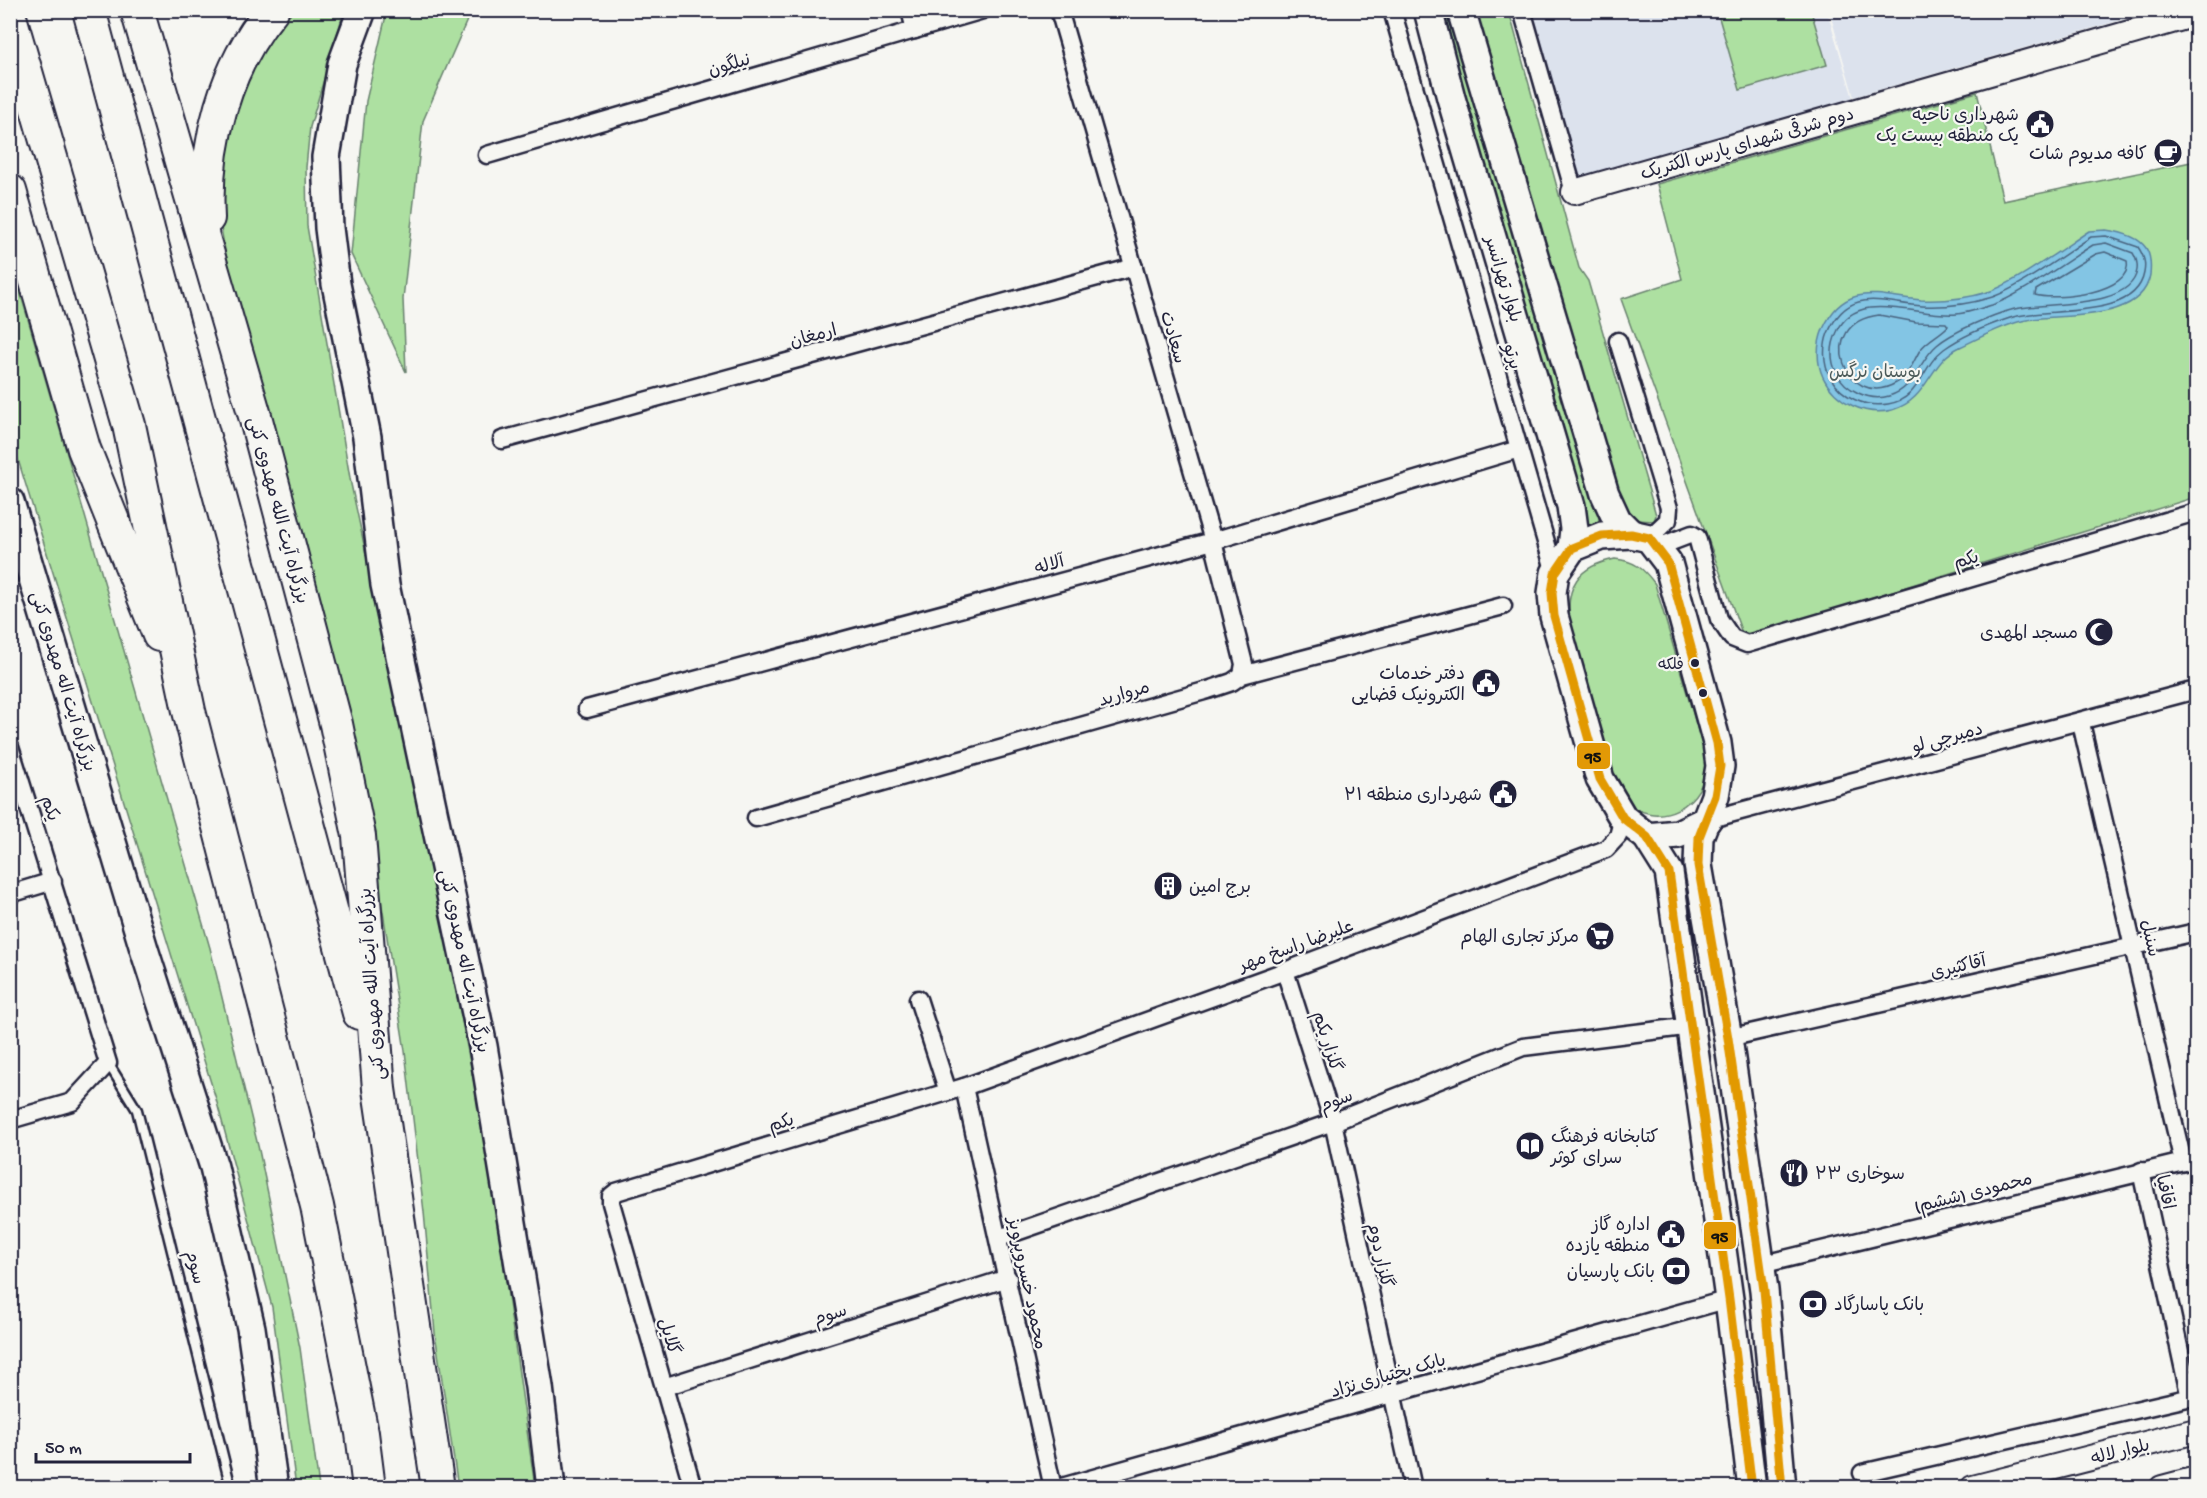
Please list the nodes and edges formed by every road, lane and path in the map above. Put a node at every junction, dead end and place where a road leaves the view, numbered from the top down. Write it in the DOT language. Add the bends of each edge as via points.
graph roads {
  1 [pos="89,10"];
  2 [pos="137,10"];
  3 [pos="272,10"];
  4 [pos="362,10"];
  5 [pos="910,10"];
  6 [pos="983,10"];
  7 [pos="1059,10"];
  8 [pos="1392,10"];
  9 [pos="1428,10"];
  10 [pos="1461,10"];
  11 [pos="1522,10"];
  12 [pos="2196,14"];
  13 [pos="10,17"];
  14 [pos="915,30"];
  15 [pos="487,155"];
  16 [pos="10,191"];
  17 [pos="1574,192"];
  18 [pos="210,258"];
  19 [pos="1134,267"];
  20 [pos="1618,341"];
  21 [pos="502,440"];
  22 [pos="1519,449"];
  23 [pos="10,502"];
  24 [pos="2196,512"];
  25 [pos="1646,540"];
  26 [pos="1213,541"];
  27 [pos="1572,548"];
  28 [pos="1555,573"];
  29 [pos="1503,606"];
  30 [pos="1242,675"];
  31 [pos="2196,690"];
  32 [pos="587,709"];
  33 [pos="189,711"];
  34 [pos="2081,723"];
  35 [pos="10,747"];
  36 [pos="756,818"];
  37 [pos="1623,818"];
  38 [pos="1707,820"];
  39 [pos="1647,837"];
  40 [pos="53,881"];
  41 [pos="10,894"];
  42 [pos="2196,932"];
  43 [pos="2133,946"];
  44 [pos="1286,971"];
  45 [pos="918,999"];
  46 [pos="1692,1026"];
  47 [pos="1728,1038"];
  48 [pos="108,1062"];
  49 [pos="964,1087"];
  50 [pos="379,1089"];
  51 [pos="948,1092"];
  52 [pos="10,1120"];
  53 [pos="1333,1122"];
  54 [pos="2190,1160"];
  55 [pos="2141,1171"];
  56 [pos="611,1196"];
  57 [pos="999,1238"];
  58 [pos="1760,1265"];
  59 [pos="1008,1278"];
  60 [pos="1729,1299"];
  61 [pos="664,1387"];
  62 [pos="1391,1395"];
  63 [pos="2193,1397"];
  64 [pos="2196,1431"];
  65 [pos="1862,1473"];
  66 [pos="2196,1479"];
  67 [pos="2034,1480"];
  68 [pos="231,1488"];
  69 [pos="274,1488"];
  70 [pos="369,1488"];
  71 [pos="438,1488"];
  72 [pos="551,1488"];
  73 [pos="693,1488"];
  74 [pos="1053,1488"];
  75 [pos="1058,1488"];
  76 [pos="1413,1488"];
  77 [pos="1752,1488"];
  78 [pos="1782,1488"];
  79 [pos="1973,1488"];
  80 [pos="2162,1488"];
  1 -- 50 [label="highway, بزرگراه آیت الله مهدوی کنی"];
  2 -- 18 [label="highway, بزرگراه آیت الله مهدوی کنی"];
  3 -- 18 [label="highway" via="250,37 233,74 212,140 206,186"];
  4 -- 72 [label="main road, بزرگراه آیت اله مهدوی کنی" via="342,64 326,157 336,284 367,437 385,585 483,1046 539,1386"];
  5 -- 14 [label="street"];
  6 -- 14 [label="street, نیلگون"];
  7 -- 19 [label="street, سعادت"];
  8 -- 22 [label="street, پرتو"];
  9 -- 27 [label="main road, بلوار تهرانسر" via="1450,98 1571,506"];
  10 -- 25 [label="main road, بلوار تهرانسر" via="1605,494 1617,520"];
  11 -- 17 [label="street"];
  12 -- 17 [label="street, دوم شرقی شهدای پارس الکتریک"];
  13 -- 33 [label="highway" via="129,424"];
  14 -- 15 [label="street, نیلگون"];
  16 -- 33 [label="highway" via="84,449"];
  18 -- 50 [label="highway, بزرگراه آیت الله مهدوی کنی" via="336,724 357,825"];
  19 -- 21 [label="street, ارمغان"];
  19 -- 26 [label="street, سعادت"];
  20 -- 25 [label="street" via="1669,508 1668,520"];
  22 -- 26 [label="street, آلاله"];
  22 -- 28 [label="street, پرتو"];
  23 -- 69 [label="main road, بزرگراه آیت اله مهدوی کنی" via="214,1167 251,1328"];
  24 -- 25 [label="street, یکم" via="1747,644 1732,638 1719,620 1697,537 1692,534"];
  25 -- 27 [label="main road" via="1602,536"];
  25 -- 38 [label="main road, بلوار تهرانسر" via="1668,563 1717,743 1719,781"];
  26 -- 30 [label="street, سعادت" via="1244,664"];
  26 -- 32 [label="street, آلاله"];
  27 -- 28 [label="main road"];
  28 -- 37 [label="main road" via="1551,593 1564,658 1600,779"];
  29 -- 30 [label="street, مروارید"];
  30 -- 36 [label="street, مروارید" via="1208,690"];
  31 -- 34 [label="street, دمیرچی لو"];
  33 -- 70 [label="highway" via="317,1206 362,1433"];
  34 -- 38 [label="street, دمیرچی لو"];
  34 -- 43 [label="street, سنبل"];
  35 -- 40 [label="street, یکم"];
  37 -- 39 [label="main road"];
  37 -- 44 [label="street, علیرضا راسخ مهر" via="1617,836 1606,849"];
  38 -- 39 [label="main road" via="1677,834"];
  38 -- 47 [label="main road" via="1699,837 1698,865"];
  39 -- 46 [label="main road" via="1669,872"];
  40 -- 41 [label="street"];
  40 -- 48 [label="street, سوم"];
  42 -- 43 [label="street, آقاکثیری"];
  43 -- 47 [label="street, آقاکثیری"];
  43 -- 54 [label="street, سنبل"];
  44 -- 49 [label="street, علیرضا راسخ مهر"];
  44 -- 53 [label="street, گلزار یکم"];
  45 -- 51 [label="street"];
  46 -- 53 [label="street, سوم" via="1523,1047"];
  46 -- 60 [label="main road"];
  47 -- 58 [label="main road"];
  48 -- 52 [label="street" via="72,1101"];
  48 -- 68 [label="lane, سوم" via="137,1110"];
  49 -- 51 [label="street, یکم"];
  49 -- 57 [label="street, محمود خسروپرویز"];
  50 -- 71 [label="highway"];
  51 -- 56 [label="street, یکم"];
  53 -- 57 [label="street, سوم"];
  53 -- 62 [label="street, گلزار دوم"];
  54 -- 55 [label="street, محمودی (ششم)"];
  55 -- 58 [label="street, محمودی (ششم)"];
  55 -- 63 [label="street, اقاقیا"];
  56 -- 61 [label="street, گلایل"];
  57 -- 59 [label="street, محمود خسروپرویز"];
  58 -- 78 [label="main road"];
  59 -- 61 [label="street, سوم"];
  59 -- 74 [label="street, محمود خسروپرویز"];
  60 -- 62 [label="street, بابک بختیاری نژاد"];
  60 -- 77 [label="main road"];
  61 -- 73 [label="street, گلایل"];
  62 -- 75 [label="street, بابک بختیاری نژاد"];
  62 -- 76 [label="street, گلزار دوم"];
  63 -- 65 [label="street"];
  64 -- 67 [label="street, بلوار لاله"];
  66 -- 80 [label="street"];
  67 -- 79 [label="street, بلوار لاله"];
}
